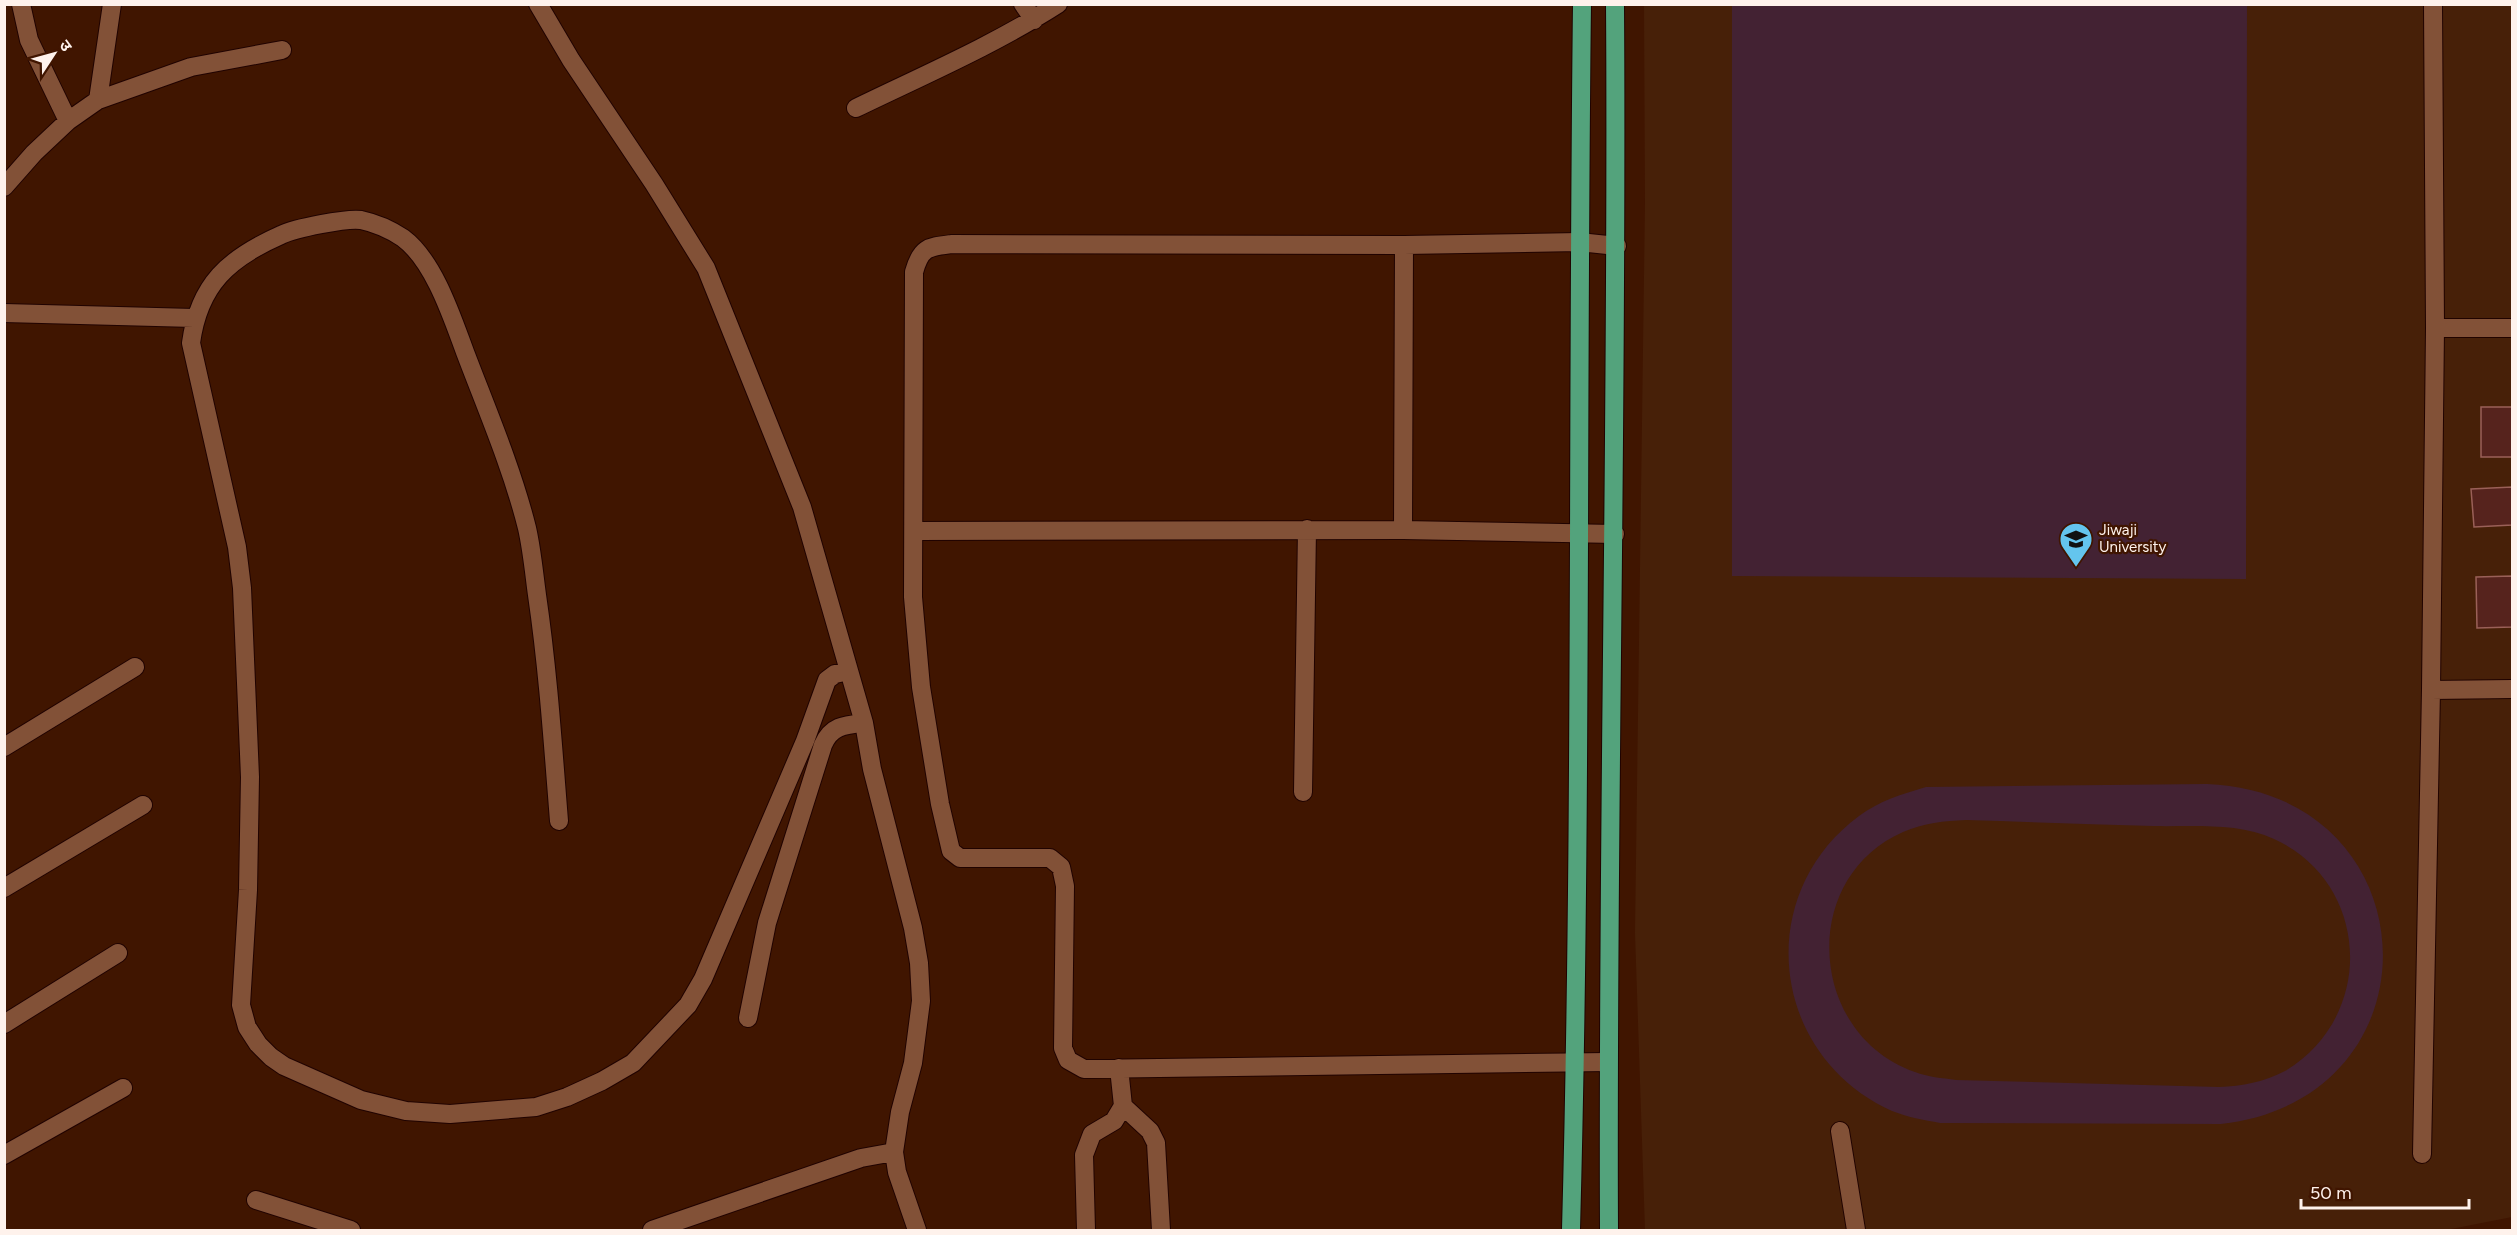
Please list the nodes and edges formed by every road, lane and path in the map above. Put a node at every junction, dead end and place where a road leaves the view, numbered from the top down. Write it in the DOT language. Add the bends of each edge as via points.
graph roads {
  1 [pos="21,4"];
  2 [pos="112,4"];
  3 [pos="538,4"];
  4 [pos="1023,4"];
  5 [pos="1058,4"];
  6 [pos="1582,4"];
  7 [pos="1615,4"];
  8 [pos="2433,4"];
  9 [pos="1034,20"];
  10 [pos="282,50"];
  11 [pos="98,100"];
  12 [pos="856,108"];
  13 [pos="68,121"];
  14 [pos="4,187"];
  15 [pos="1579,242"];
  16 [pos="1404,245"];
  17 [pos="1617,246"];
  18 [pos="4,313"];
  19 [pos="194,318"];
  20 [pos="2435,328"];
  21 [pos="2512,328"];
  22 [pos="1307,529"];
  23 [pos="1403,530"];
  24 [pos="914,531"];
  25 [pos="1579,532"];
  26 [pos="1615,534"];
  27 [pos="135,667"];
  28 [pos="849,671"];
  29 [pos="2512,689"];
  30 [pos="2431,690"];
  31 [pos="864,723"];
  32 [pos="4,747"];
  33 [pos="1303,792"];
  34 [pos="143,805"];
  35 [pos="559,821"];
  36 [pos="4,888"];
  37 [pos="118,953"];
  38 [pos="7,1018"];
  39 [pos="748,1018"];
  40 [pos="1575,1062"];
  41 [pos="1608,1062"];
  42 [pos="1119,1068"];
  43 [pos="123,1088"];
  44 [pos="1123,1106"];
  45 [pos="1840,1131"];
  46 [pos="894,1152"];
  47 [pos="2422,1154"];
  48 [pos="4,1155"];
  49 [pos="256,1200"];
  50 [pos="351,1230"];
  51 [pos="652,1230"];
  52 [pos="917,1230"];
  53 [pos="1086,1230"];
  54 [pos="1161,1230"];
  55 [pos="1571,1230"];
  56 [pos="1609,1230"];
  57 [pos="1856,1230"];
  1 -- 13 [label="street" via="29,40"];
  2 -- 11 [label="street"];
  3 -- 28 [label="street" via="706,267 802,507"];
  4 -- 9 [label="street"];
  5 -- 9 [label="street"];
  6 -- 15 [label="main road"];
  7 -- 17 [label="main road"];
  8 -- 20 [label="street"];
  9 -- 12 [label="street"];
  10 -- 11 [label="street" via="191,67"];
  11 -- 13 [label="street"];
  13 -- 14 [label="street"];
  15 -- 16 [label="street"];
  15 -- 17 [label="street"];
  15 -- 25 [label="main road"];
  16 -- 23 [label="street"];
  16 -- 24 [label="street" via="929,247 919,256 914,272"];
  17 -- 26 [label="main road"];
  18 -- 19 [label="street"];
  19 -- 28 [label="street" via="191,343 237,548 242,588 250,777 241,1005 247,1027 258,1044 284,1066 361,1100 406,1111 450,1114 536,1107 602,1081 633,1062 688,1005 703,979 806,741 827,680"];
  19 -- 35 [label="street" via="206,292 231,263 293,229 359,220 404,239 430,270 449,310 528,530 545,654"];
  20 -- 21 [label="street"];
  20 -- 30 [label="street"];
  22 -- 23 [label="street"];
  22 -- 24 [label="street"];
  22 -- 33 [label="street"];
  23 -- 25 [label="street"];
  24 -- 42 [label="street" via="913,597 921,687 951,851 960,858 1050,858 1061,867 1065,886 1063,1048 1068,1060 1084,1069"];
  25 -- 26 [label="street"];
  25 -- 40 [label="main road"];
  26 -- 41 [label="main road"];
  27 -- 32 [label="street"];
  28 -- 31 [label="street"];
  29 -- 30 [label="street"];
  30 -- 47 [label="street"];
  31 -- 39 [label="street" via="836,727 823,745 767,923"];
  31 -- 46 [label="street" via="919,963 921,1001 913,1063"];
  34 -- 36 [label="street"];
  37 -- 38 [label="street"];
  40 -- 41 [label="street"];
  40 -- 42 [label="street"];
  40 -- 55 [label="main road"];
  41 -- 56 [label="main road"];
  42 -- 44 [label="street"];
  43 -- 48 [label="street"];
  44 -- 53 [label="street" via="1114,1121 1092,1134 1087,1144"];
  44 -- 54 [label="street" via="1150,1131 1156,1143"];
  45 -- 57 [label="street"];
  46 -- 51 [label="street" via="861,1158"];
  46 -- 52 [label="street"];
  49 -- 50 [label="street"];
}
